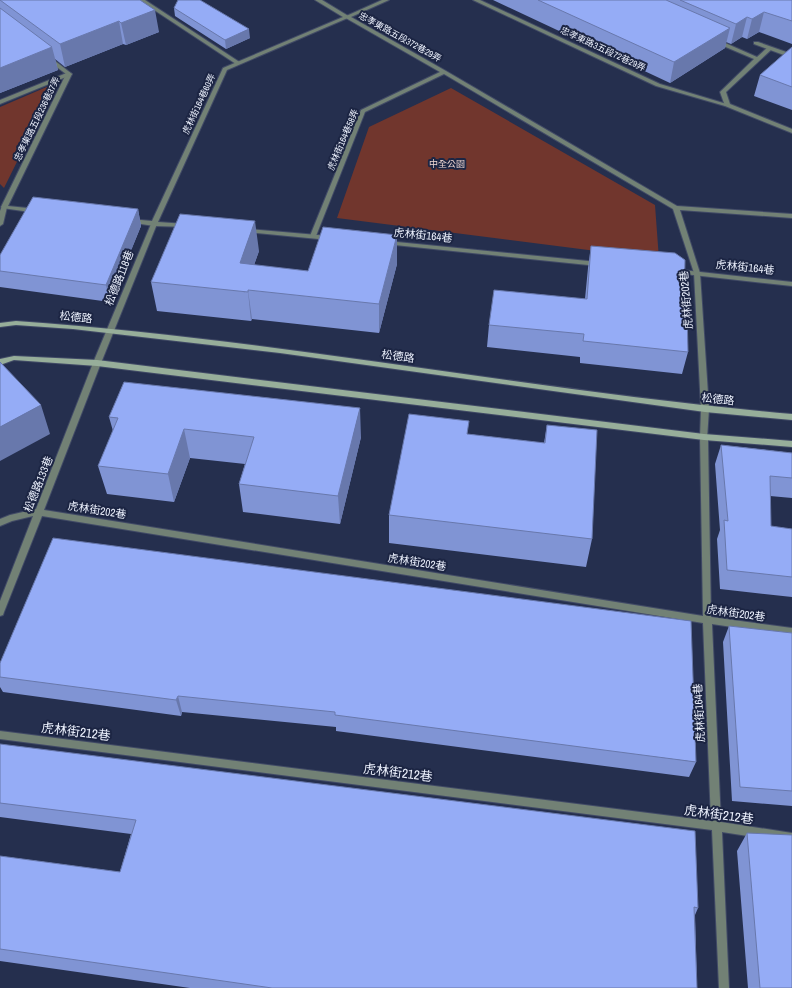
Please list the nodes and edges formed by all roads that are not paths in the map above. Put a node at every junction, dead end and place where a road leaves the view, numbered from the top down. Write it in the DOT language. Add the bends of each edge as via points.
graph roads {
  1 [pos="142,0"];
  2 [pos="318,0"];
  3 [pos="386,0"];
  4 [pos="476,0"];
  5 [pos="347,17"];
  6 [pos="708,37"];
  7 [pos="756,43"];
  8 [pos="770,48"];
  9 [pos="44,55"];
  10 [pos="792,56"];
  11 [pos="758,59"];
  12 [pos="238,63"];
  13 [pos="444,72"];
  14 [pos="69,74"];
  15 [pos="0,102"];
  16 [pos="727,105"];
  17 [pos="792,131"];
  18 [pos="2,206"];
  19 [pos="676,208"];
  20 [pos="43,212"];
  21 [pos="792,216"];
  22 [pos="122,220"];
  23 [pos="0,224"];
  24 [pos="154,224"];
  25 [pos="193,227"];
  26 [pos="241,231"];
  27 [pos="313,236"];
  28 [pos="336,239"];
  29 [pos="383,243"];
  30 [pos="603,264"];
  31 [pos="666,270"];
  32 [pos="697,273"];
  33 [pos="792,284"];
  34 [pos="0,325"];
  35 [pos="109,332"];
  36 [pos="0,362"];
  37 [pos="98,363"];
  38 [pos="705,409"];
  39 [pos="792,416"];
  40 [pos="704,437"];
  41 [pos="792,444"];
  42 [pos="38,512"];
  43 [pos="0,523"];
  44 [pos="0,612"];
  45 [pos="707,620"];
  46 [pos="792,632"];
  47 [pos="0,735"];
  48 [pos="716,826"];
  49 [pos="792,838"];
  50 [pos="724,988"];
  1 -- 12 [label="street"];
  2 -- 5 [label="street, 忠孝東路五段372巷29弄"];
  3 -- 5 [label="street, 虎林街164巷60弄"];
  4 -- 16 [label="street, 忠孝東路3五段72巷29弄" via="658,84"];
  5 -- 12 [label="street, 虎林街164巷60弄"];
  5 -- 13 [label="street, 忠孝東路五段372巷29弄"];
  6 -- 11 [label="street"];
  7 -- 8 [label="street"];
  8 -- 10 [label="street"];
  8 -- 11 [label="street"];
  9 -- 14 [label="street, 忠孝東路五段236巷37弄"];
  11 -- 16 [label="street" via="723,92"];
  12 -- 24 [label="street, 虎林街164巷60弄" via="225,69"];
  13 -- 19 [label="street"];
  13 -- 27 [label="street, 虎林街164巷58弄" via="363,111"];
  14 -- 15 [label="street"];
  14 -- 18 [label="street, 忠孝東路五段236巷37弄"];
  16 -- 17 [label="street, 忠孝東路3五段72巷29弄"];
  18 -- 20 [label="street"];
  18 -- 23 [label="street, 忠孝東路五段236巷37弄"];
  19 -- 21 [label="street"];
  19 -- 32 [label="street, 虎林街202巷"];
  22 -- 24 [label="street"];
  24 -- 25 [label="street"];
  24 -- 35 [label="street, 松德路118巷"];
  26 -- 27 [label="street"];
  27 -- 28 [label="street"];
  29 -- 30 [label="street, 虎林街164巷"];
  31 -- 32 [label="street, 虎林街164巷"];
  32 -- 33 [label="street, 虎林街164巷"];
  32 -- 38 [label="street, 虎林街202巷"];
  34 -- 35 [label="main road, 松德路" via="16,323"];
  35 -- 37 [label="street, 松德路118巷"];
  35 -- 38 [label="main road, 松德路" via="280,351"];
  36 -- 37 [label="main road" via="14,358"];
  37 -- 40 [label="main road"];
  37 -- 42 [label="street, 松德路133巷"];
  38 -- 39 [label="main road, 松德路"];
  38 -- 40 [label="street, 虎林街202巷"];
  40 -- 41 [label="main road"];
  40 -- 45 [label="street, 虎林街164巷"];
  42 -- 43 [label="street" via="10,518"];
  42 -- 44 [label="street, 松德路133巷"];
  42 -- 45 [label="street, 虎林街202巷"];
  45 -- 46 [label="street, 虎林街202巷"];
  45 -- 48 [label="street, 虎林街164巷"];
  47 -- 48 [label="street, 虎林街212巷"];
  48 -- 49 [label="street, 虎林街212巷"];
  48 -- 50 [label="street, 虎林街164巷"];
}
